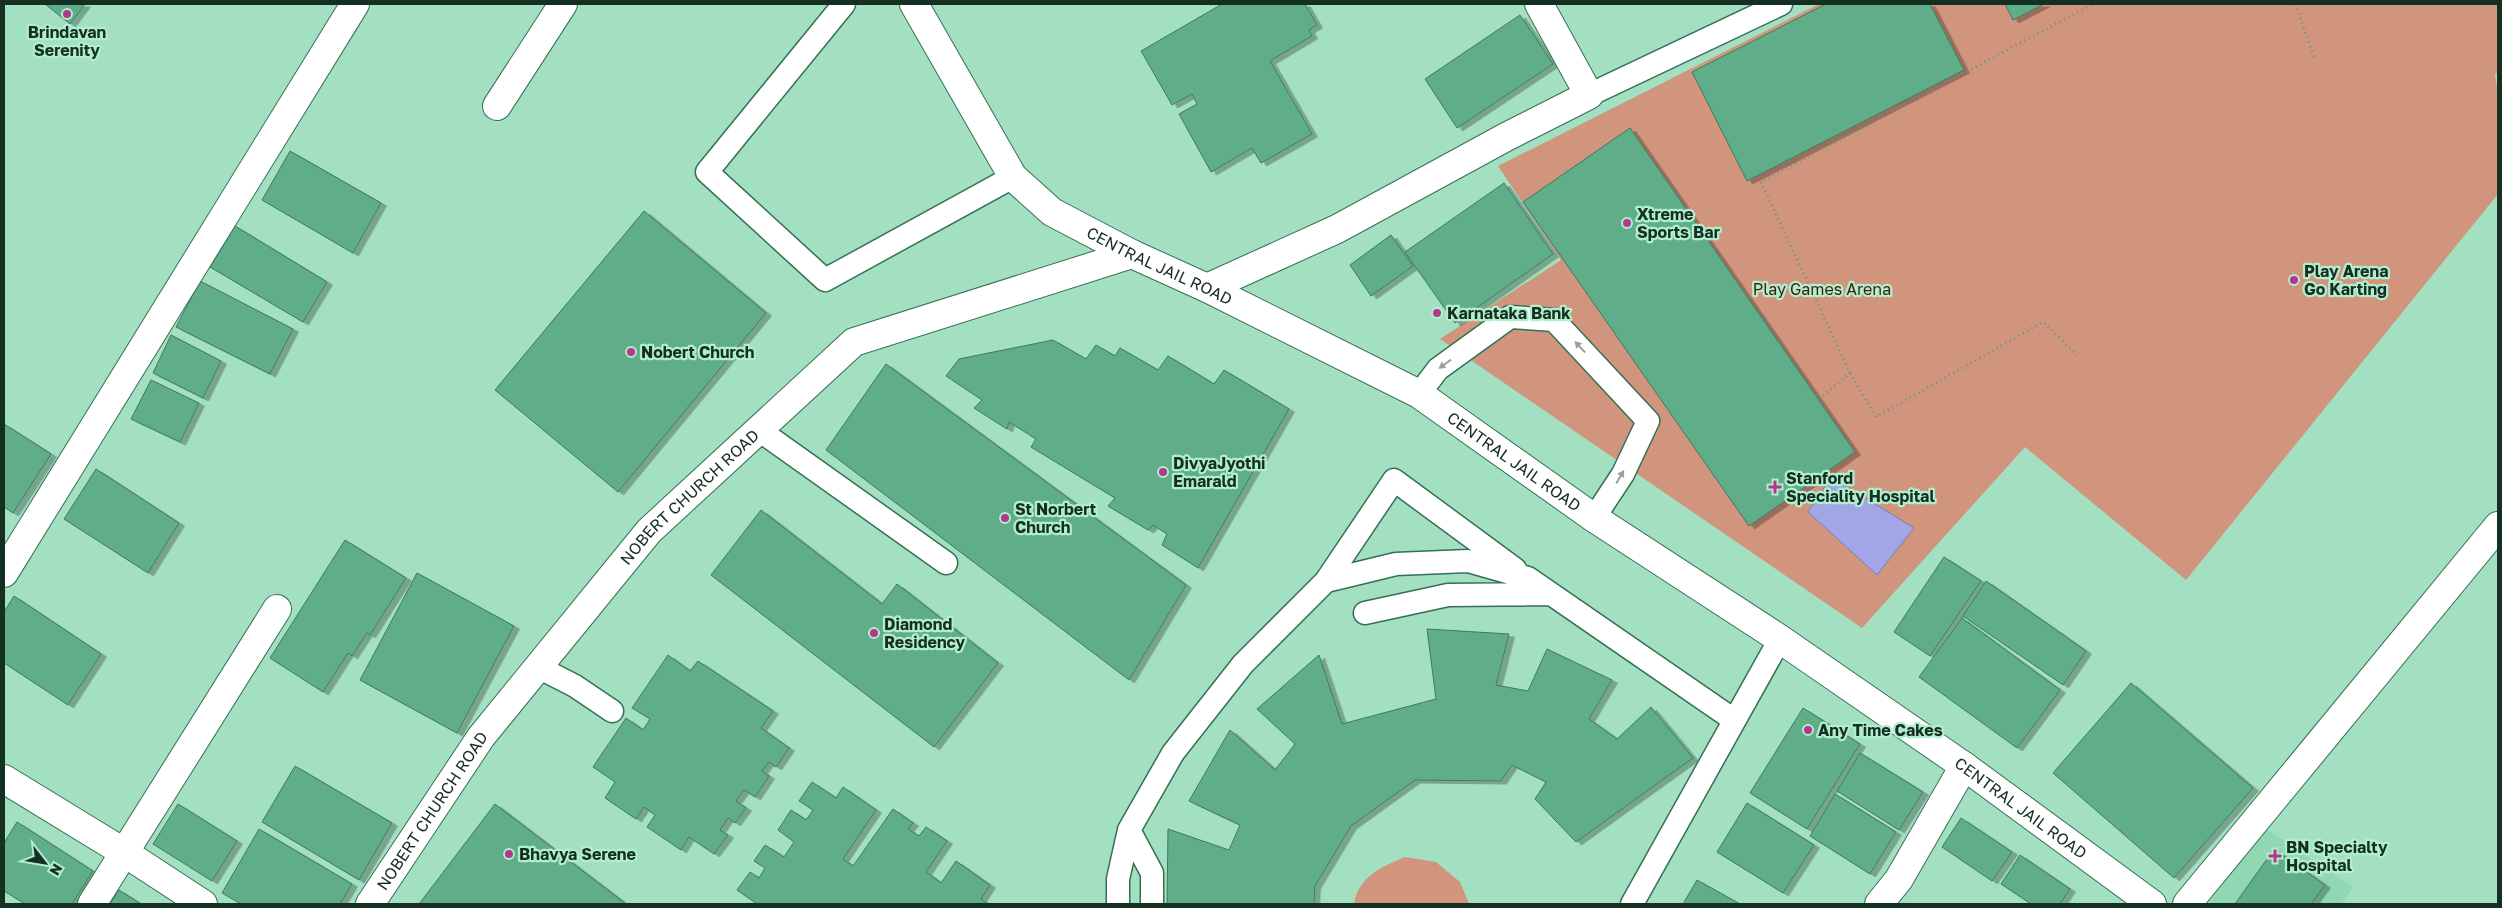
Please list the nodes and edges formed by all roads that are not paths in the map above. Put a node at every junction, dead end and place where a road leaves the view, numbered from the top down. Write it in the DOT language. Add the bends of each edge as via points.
graph roads {
  1 [pos="355,4"];
  2 [pos="563,4"];
  3 [pos="844,4"];
  4 [pos="914,4"];
  5 [pos="1538,4"];
  6 [pos="1781,4"];
  7 [pos="1589,94"];
  8 [pos="497,106"];
  9 [pos="1013,177"];
  10 [pos="1132,254"];
  11 [pos="1207,288"];
  12 [pos="1419,394"];
  13 [pos="759,430"];
  14 [pos="1594,518"];
  15 [pos="2498,526"];
  16 [pos="946,563"];
  17 [pos="4,573"];
  18 [pos="1528,578"];
  19 [pos="1326,581"];
  20 [pos="1551,594"];
  21 [pos="277,609"];
  22 [pos="1365,613"];
  23 [pos="1780,639"];
  24 [pos="538,667"];
  25 [pos="612,710"];
  26 [pos="1734,720"];
  27 [pos="1964,766"];
  28 [pos="4,779"];
  29 [pos="1129,830"];
  30 [pos="125,853"];
  31 [pos="92,904"];
  32 [pos="203,904"];
  33 [pos="370,904"];
  34 [pos="1118,904"];
  35 [pos="1152,904"];
  36 [pos="1632,904"];
  37 [pos="1879,904"];
  38 [pos="2152,904"];
  39 [pos="2186,904"];
  1 -- 17 [label="street"];
  2 -- 8 [label="street"];
  3 -- 9 [label="lane" via="707,172 825,280"];
  4 -- 9 [label="street, CENTRAL JAIL ROAD"];
  5 -- 7 [label="street"];
  6 -- 7 [label="lane"];
  7 -- 11 [label="street" via="1337,229"];
  9 -- 10 [label="street, CENTRAL JAIL ROAD" via="1052,212"];
  10 -- 11 [label="street, CENTRAL JAIL ROAD"];
  10 -- 13 [label="street, NOBERT CHURCH ROAD" via="854,342"];
  11 -- 12 [label="street, CENTRAL JAIL ROAD"];
  12 -- 14 [label="street, CENTRAL JAIL ROAD"];
  14 -- 12 [label="lane, one-way" via="1623,474 1648,421 1554,320 1510,317 1438,369"];
  13 -- 16 [label="lane"];
  13 -- 24 [label="street, NOBERT CHURCH ROAD" via="649,531"];
  14 -- 23 [label="street, CENTRAL JAIL ROAD"];
  15 -- 39 [label="street"];
  18 -- 19 [label="lane" via="1468,561 1396,564"];
  18 -- 19 [label="lane" via="1394,480"];
  18 -- 20 [label="lane"];
  19 -- 29 [label="lane" via="1243,664 1173,753"];
  20 -- 22 [label="lane" via="1448,595"];
  20 -- 26 [label="lane"];
  21 -- 30 [label="street"];
  23 -- 26 [label="lane"];
  23 -- 27 [label="street, CENTRAL JAIL ROAD"];
  24 -- 25 [label="lane"];
  24 -- 33 [label="street, NOBERT CHURCH ROAD" via="481,737"];
  26 -- 36 [label="lane"];
  27 -- 37 [label="street" via="1898,879"];
  27 -- 38 [label="street, CENTRAL JAIL ROAD"];
  28 -- 30 [label="street"];
  29 -- 34 [label="lane" via="1118,879"];
  29 -- 35 [label="lane" via="1152,873"];
  30 -- 31 [label="street"];
  30 -- 32 [label="street"];
}
